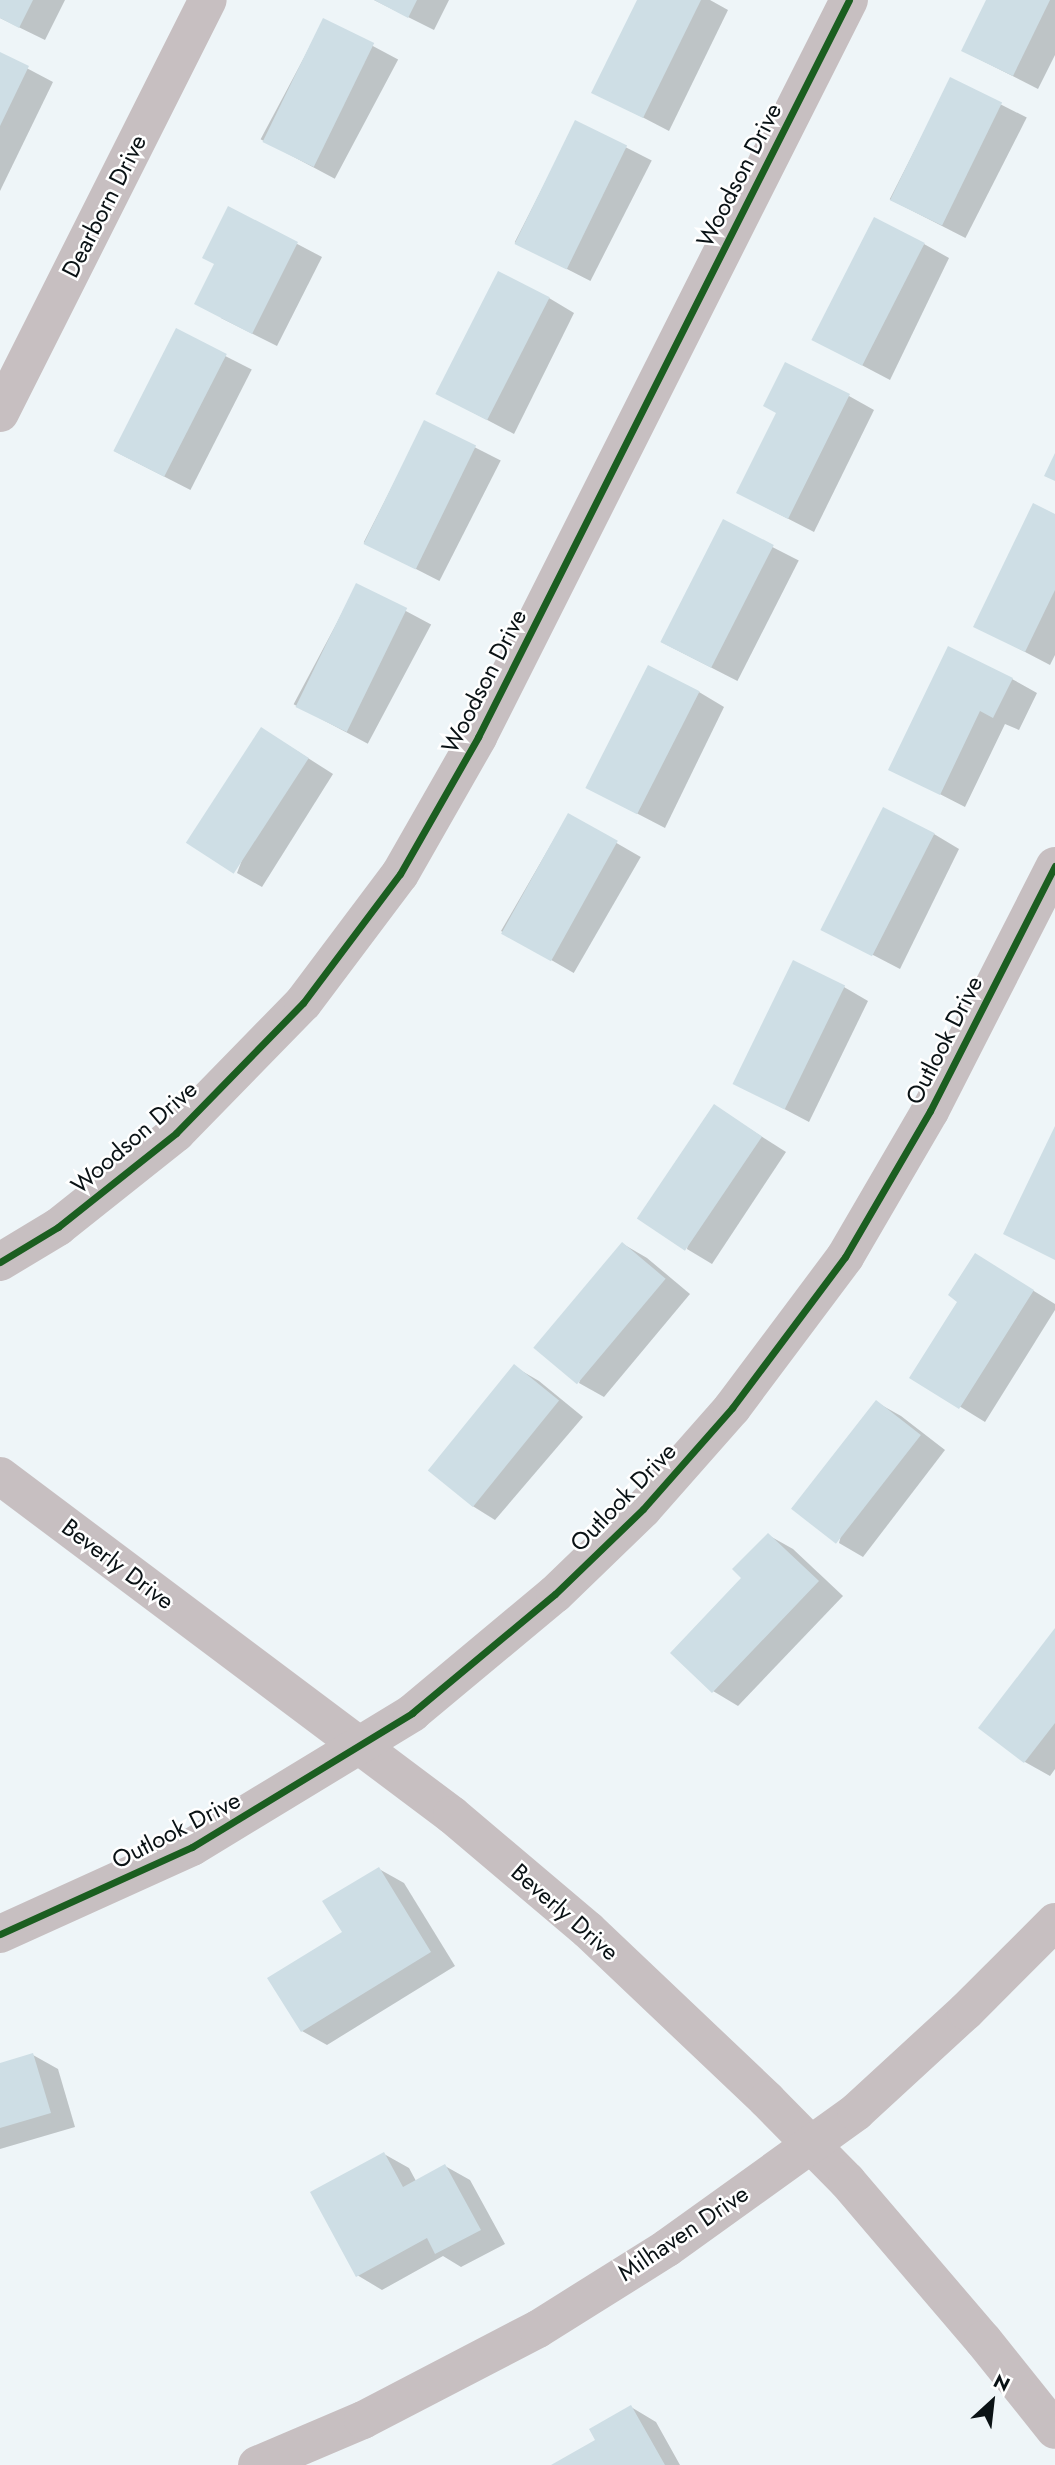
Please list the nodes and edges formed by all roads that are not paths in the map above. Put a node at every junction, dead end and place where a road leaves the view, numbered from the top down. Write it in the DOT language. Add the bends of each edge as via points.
graph roads {
  1 [pos="208,0"];
  2 [pos="849,0"];
  3 [pos="0,413"];
  4 [pos="1055,866"];
  5 [pos="0,1262"];
  6 [pos="0,1476"];
  7 [pos="360,1745"];
  8 [pos="1055,1922"];
  9 [pos="0,1934"];
  10 [pos="810,2144"];
  11 [pos="1055,2430"];
  12 [pos="257,2465"];
  1 -- 3 [label="street, Dearborn Drive"];
  2 -- 5 [label="street, Woodson Drive" via="478,737 400,874 303,1003 176,1133 58,1227"];
  4 -- 7 [label="street, Outlook Drive" via="930,1111 845,1257 732,1408 643,1509 555,1594 412,1713"];
  6 -- 7 [label="street, Beverly Drive"];
  7 -- 9 [label="street, Outlook Drive" via="192,1847"];
  7 -- 10 [label="street, Beverly Drive" via="452,1815 588,1930"];
  8 -- 10 [label="street, Milhaven Drive" via="856,2112"];
  10 -- 11 [label="street, Beverly Drive" via="984,2340"];
  10 -- 12 [label="street, Milhaven Drive" via="667,2248 538,2329 363,2420"];
}
